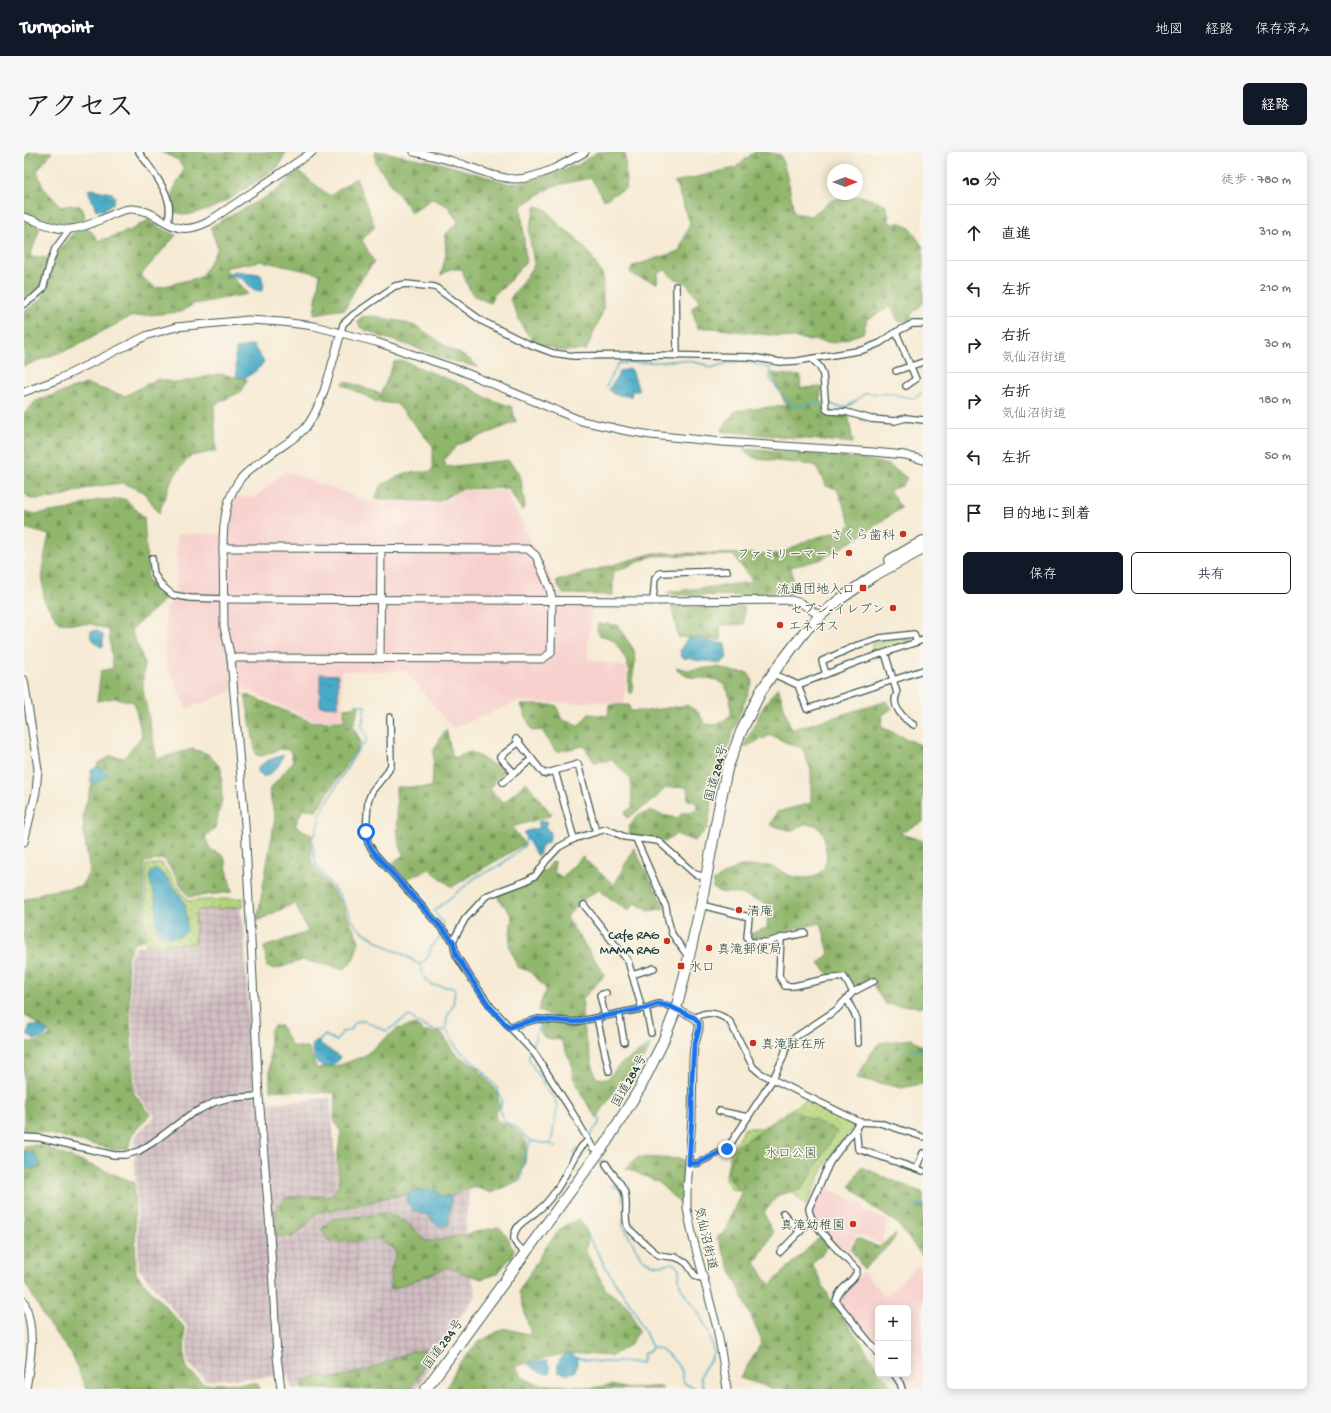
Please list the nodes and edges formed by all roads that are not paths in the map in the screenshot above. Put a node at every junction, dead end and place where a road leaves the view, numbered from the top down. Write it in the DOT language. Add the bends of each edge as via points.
graph roads {
  1 [pos="138,152"];
  2 [pos="312,152"];
  3 [pos="414,152"];
  4 [pos="585,152"];
  5 [pos="24,217"];
  6 [pos="168,224"];
  7 [pos="69,230"];
  8 [pos="676,286"];
  9 [pos="24,304"];
  10 [pos="923,324"];
  11 [pos="896,332"];
  12 [pos="341,333"];
  13 [pos="677,356"];
  14 [pos="812,360"];
  15 [pos="923,362"];
  16 [pos="911,366"];
  17 [pos="896,371"];
  18 [pos="906,386"];
  19 [pos="24,392"];
  20 [pos="923,420"];
  21 [pos="923,460"];
  22 [pos="923,541"];
  23 [pos="223,548"];
  24 [pos="380,549"];
  25 [pos="923,549"];
  26 [pos="152,558"];
  27 [pos="727,571"];
  28 [pos="224,598"];
  29 [pos="380,598"];
  30 [pos="552,600"];
  31 [pos="653,601"];
  32 [pos="817,614"];
  33 [pos="923,640"];
  34 [pos="917,642"];
  35 [pos="884,653"];
  36 [pos="231,658"];
  37 [pos="380,658"];
  38 [pos="923,670"];
  39 [pos="774,672"];
  40 [pos="826,674"];
  41 [pos="24,680"];
  42 [pos="893,680"];
  43 [pos="798,685"];
  44 [pos="390,717"];
  45 [pos="914,725"];
  46 [pos="741,732"];
  47 [pos="532,759"];
  48 [pos="555,771"];
  49 [pos="514,773"];
  50 [pos="503,782"];
  51 [pos="596,832"];
  52 [pos="574,839"];
  53 [pos="636,839"];
  54 [pos="24,842"];
  55 [pos="706,877"];
  56 [pos="584,905"];
  57 [pos="701,906"];
  58 [pos="805,933"];
  59 [pos="781,938"];
  60 [pos="453,941"];
  61 [pos="689,958"];
  62 [pos="654,968"];
  63 [pos="632,975"];
  64 [pos="874,981"];
  65 [pos="853,992"];
  66 [pos="606,993"];
  67 [pos="847,1000"];
  68 [pos="644,1008"];
  69 [pos="676,1010"];
  70 [pos="619,1013"];
  71 [pos="605,1016"];
  72 [pos="597,1018"];
  73 [pos="695,1018"];
  74 [pos="509,1028"];
  75 [pos="651,1033"];
  76 [pos="624,1042"];
  77 [pos="858,1043"];
  78 [pos="609,1070"];
  79 [pos="773,1079"];
  80 [pos="259,1096"];
  81 [pos="719,1111"];
  82 [pos="748,1117"];
  83 [pos="860,1122"];
  84 [pos="856,1127"];
  85 [pos="923,1137"];
  86 [pos="24,1138"];
  87 [pos="588,1140"];
  88 [pos="593,1148"];
  89 [pos="923,1152"];
  90 [pos="606,1164"];
  91 [pos="689,1164"];
  92 [pos="917,1169"];
  93 [pos="923,1171"];
  94 [pos="783,1213"];
  95 [pos="812,1218"];
  96 [pos="800,1232"];
  97 [pos="525,1252"];
  98 [pos="780,1252"];
  99 [pos="704,1278"];
  100 [pos="24,1302"];
  101 [pos="875,1349"];
  102 [pos="27,1362"];
  103 [pos="896,1377"];
  104 [pos="26,1389"];
  105 [pos="281,1389"];
  106 [pos="426,1389"];
  107 [pos="727,1389"];
  108 [pos="902,1389"];
  1 -- 6 [label="street" via="167,198"];
  2 -- 6 [label="street" via="208,222 190,229"];
  3 -- 4 [label="street" via="457,162 503,178 518,179 538,174"];
  5 -- 7 [label="street"];
  6 -- 7 [label="street" via="147,212 131,209"];
  7 -- 9 [label="street" via="55,249 43,289"];
  8 -- 13 [label="street"];
  10 -- 11 [label="street" via="912,324"];
  11 -- 14 [label="street" via="863,350"];
  11 -- 16 [label="street"];
  12 -- 13 [label="street" via="343,324 353,315 395,286 406,284 435,288 482,321 553,353 574,356"];
  12 -- 19 [label="street" via="314,326 248,320 176,327 148,335 59,379"];
  12 -- 21 [label="street" via="458,370 582,421 627,431 651,436 905,455"];
  12 -- 23 [label="street" via="322,397 305,428 249,471 232,492 223,524"];
  13 -- 14 [label="street" via="751,357 780,362"];
  14 -- 20 [label="street" via="820,367 823,375 826,409 829,411 846,412 871,419"];
  15 -- 16 [label="street"];
  16 -- 17 [label="street"];
  16 -- 18 [label="street" via="916,379"];
  22 -- 32 [label="highway, 国道284号" via="866,573 836,594"];
  23 -- 24 [label="street"];
  23 -- 28 [label="street"];
  24 -- 29 [label="street"];
  24 -- 30 [label="street" via="528,549 536,556"];
  25 -- 32 [label="highway, 国道284号" via="873,576"];
  26 -- 28 [label="street" via="154,574 162,586 173,595"];
  27 -- 31 [label="street" via="660,573 655,578"];
  28 -- 29 [label="street"];
  28 -- 36 [label="street" via="224,627"];
  29 -- 30 [label="street"];
  29 -- 37 [label="street"];
  30 -- 31 [label="street"];
  30 -- 37 [label="street" via="551,653 542,659"];
  31 -- 32 [label="street" via="790,600 801,603"];
  32 -- 39 [label="highway, 国道284号"];
  32 -- 46 [label="highway, 国道284号" via="787,646 757,689 744,718"];
  33 -- 34 [label="street"];
  34 -- 35 [label="street"];
  34 -- 40 [label="street" via="914,634 880,638 858,645 822,661"];
  35 -- 40 [label="street"];
  35 -- 42 [label="street"];
  36 -- 37 [label="street"];
  36 -- 80 [label="street" via="245,824"];
  38 -- 42 [label="street"];
  39 -- 43 [label="street"];
  39 -- 46 [label="highway, 国道284号" via="761,691"];
  40 -- 43 [label="street"];
  41 -- 54 [label="street" via="38,769 36,792"];
  42 -- 43 [label="street" via="807,710"];
  42 -- 45 [label="street" via="897,693 895,704 901,714"];
  44 -- 60 [label="street" via="391,765 372,791 368,801 368,843"];
  46 -- 55 [label="highway, 国道284号" via="727,769"];
  47 -- 48 [label="street" via="544,774"];
  47 -- 49 [label="street"];
  47 -- 49 [label="street" via="518,740 500,757"];
  48 -- 51 [label="street" via="578,764"];
  48 -- 52 [label="street"];
  49 -- 50 [label="street"];
  51 -- 52 [label="street"];
  51 -- 53 [label="street" via="606,829"];
  52 -- 60 [label="street" via="559,847 536,875 486,896 465,919"];
  53 -- 55 [label="street" via="658,841 695,874"];
  53 -- 61 [label="street" via="666,906 672,934"];
  55 -- 57 [label="highway, 国道284号"];
  56 -- 63 [label="street" via="628,961"];
  57 -- 59 [label="street" via="749,917 747,937 750,942 768,942"];
  57 -- 61 [label="highway, 国道284号"];
  58 -- 59 [label="street"];
  59 -- 65 [label="street" via="779,976 785,986 844,977"];
  60 -- 74 [label="street" via="456,955 470,977 490,1007"];
  61 -- 69 [label="highway, 国道284号"];
  62 -- 63 [label="street"];
  63 -- 68 [label="street"];
  64 -- 65 [label="street"];
  65 -- 67 [label="street"];
  66 -- 71 [label="street" via="600,995"];
  67 -- 77 [label="street" via="857,1019"];
  67 -- 79 [label="street" via="791,1040"];
  68 -- 69 [label="street" via="658,1004"];
  68 -- 70 [label="street"];
  68 -- 75 [label="street"];
  69 -- 73 [label="street"];
  69 -- 97 [label="highway, 国道284号" via="660,1050 621,1119"];
  70 -- 71 [label="street"];
  70 -- 76 [label="street"];
  71 -- 72 [label="street"];
  72 -- 74 [label="street" via="575,1022 538,1019"];
  72 -- 78 [label="street"];
  73 -- 79 [label="street" via="712,1013 724,1017 730,1022 753,1067"];
  73 -- 91 [label="street, 気仙沼街道" via="699,1023 699,1029 694,1047"];
  74 -- 87 [label="street" via="546,1070"];
  79 -- 82 [label="street"];
  79 -- 83 [label="street"];
  80 -- 86 [label="street" via="229,1098 209,1104 139,1151 125,1155 114,1155 40,1138"];
  80 -- 105 [label="street"];
  81 -- 82 [label="street"];
  82 -- 91 [label="street" via="727,1149 698,1163"];
  83 -- 84 [label="street"];
  83 -- 85 [label="street" via="880,1123"];
  84 -- 92 [label="street" via="858,1149"];
  84 -- 95 [label="street" via="825,1171 809,1208"];
  87 -- 88 [label="street"];
  87 -- 97 [label="street" via="576,1154 557,1190 515,1231 514,1242"];
  89 -- 92 [label="street"];
  90 -- 99 [label="street" via="624,1190 628,1228 658,1255 680,1259 688,1265 695,1276"];
  91 -- 99 [label="street, 気仙沼街道" via="687,1208"];
  92 -- 93 [label="street"];
  94 -- 96 [label="street"];
  95 -- 96 [label="street"];
  95 -- 101 [label="street" via="857,1270 856,1275 837,1294 836,1301"];
  96 -- 98 [label="street"];
  97 -- 106 [label="highway, 国道284号"];
  99 -- 107 [label="street, 気仙沼街道" via="721,1350"];
  100 -- 102 [label="street" via="31,1323 32,1338"];
  102 -- 104 [label="street"];
  103 -- 108 [label="street"];
}
